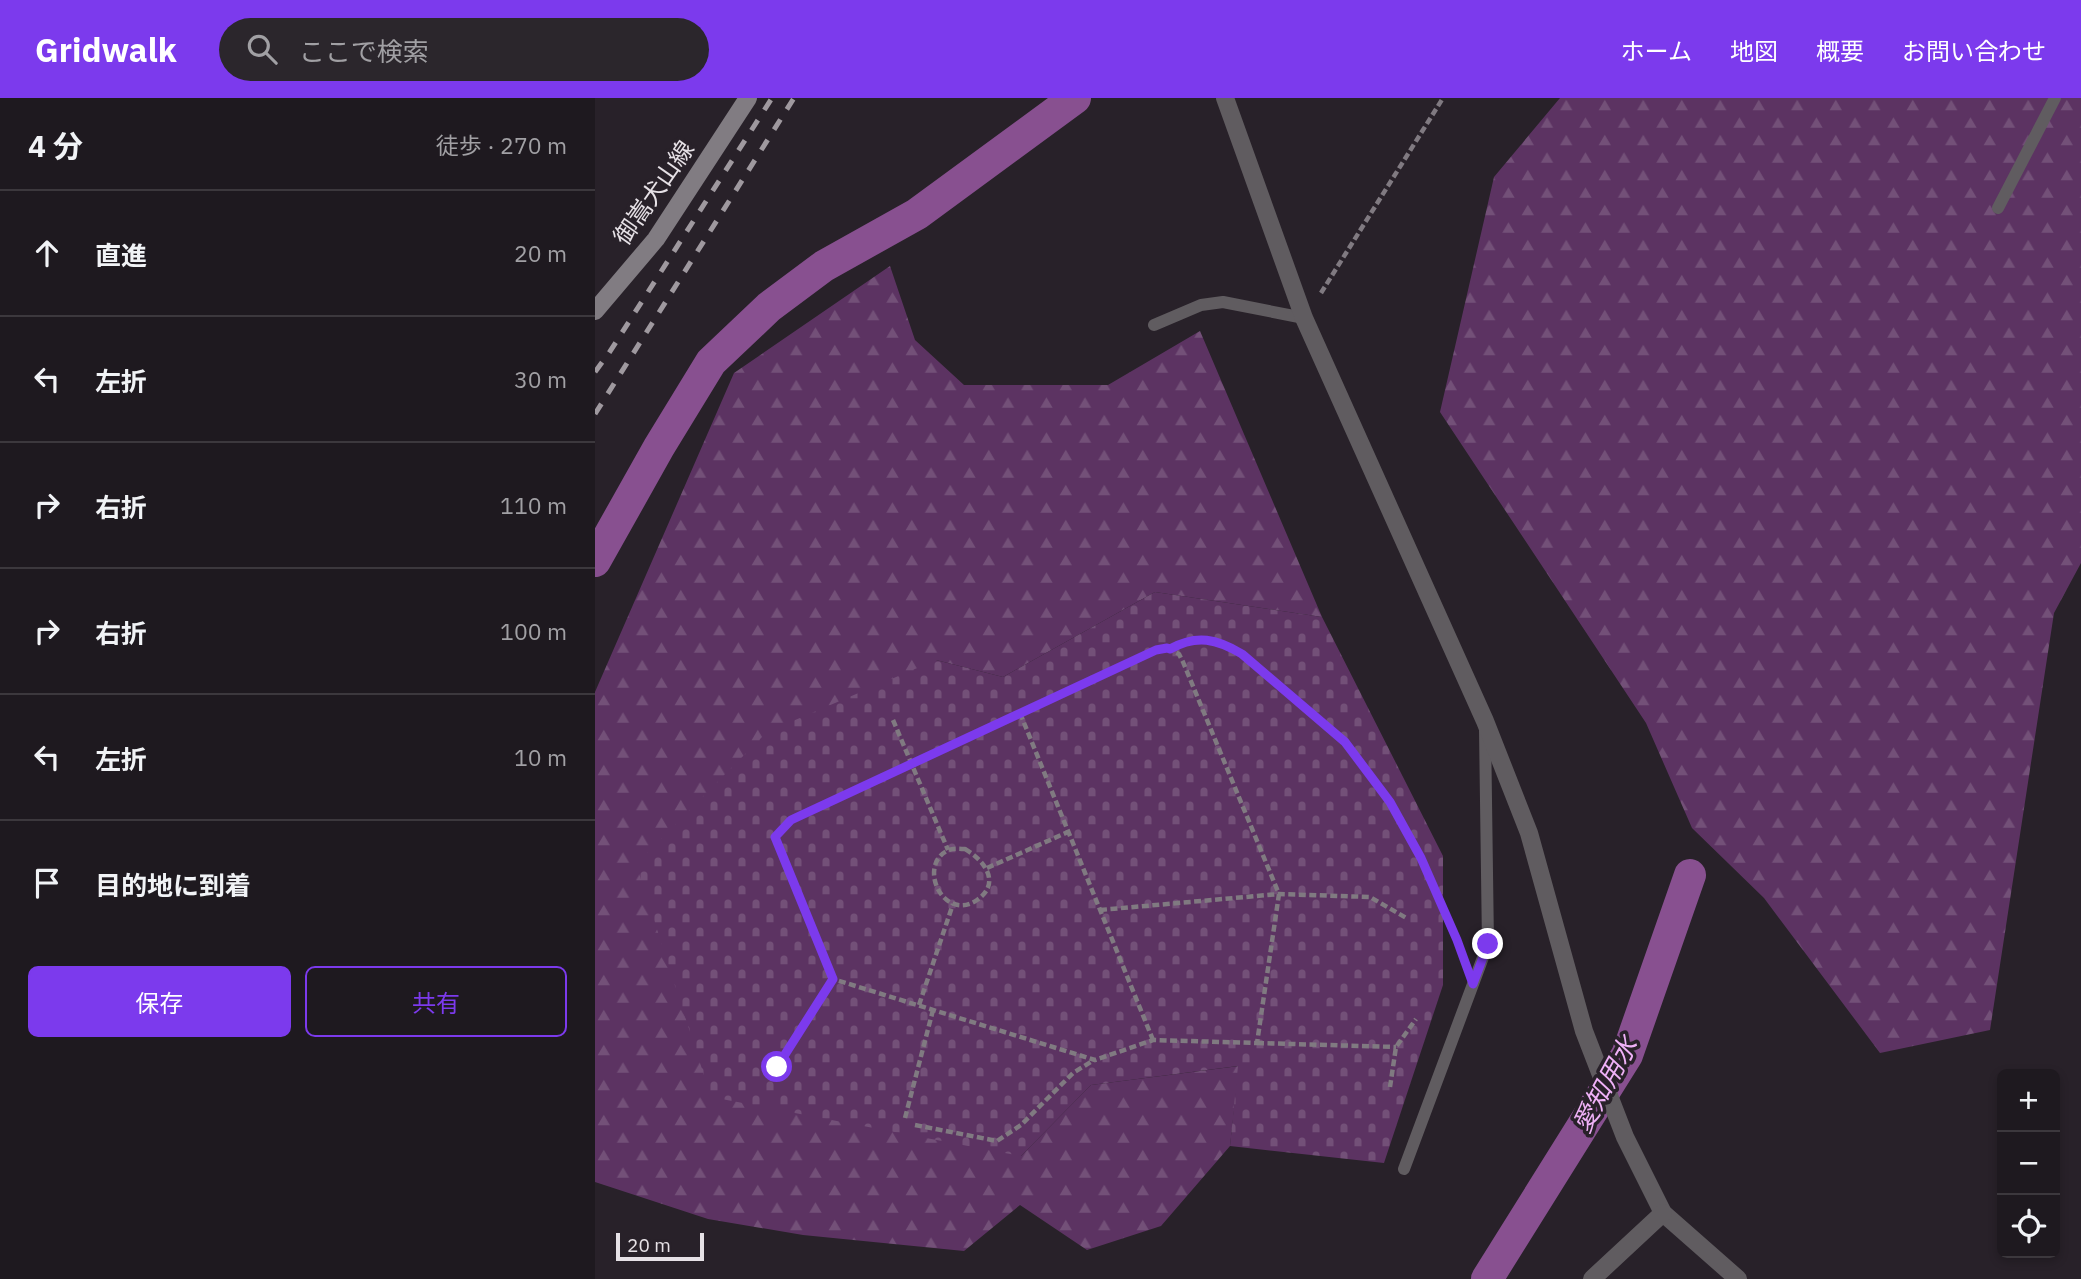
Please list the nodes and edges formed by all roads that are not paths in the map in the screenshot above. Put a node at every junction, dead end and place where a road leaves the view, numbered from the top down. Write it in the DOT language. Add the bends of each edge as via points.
graph roads {
  1 [pos="748,98"];
  2 [pos="1224,98"];
  3 [pos="2055,98"];
  4 [pos="1998,208"];
  5 [pos="595,311"];
  6 [pos="1304,318"];
  7 [pos="1154,325"];
  8 [pos="1485,721"];
  9 [pos="1404,1169"];
  10 [pos="1663,1213"];
  11 [pos="1592,1279"];
  12 [pos="1738,1279"];
  1 -- 5 [label="main road, 御嵩犬山線" via="656,239"];
  2 -- 6 [label="street"];
  3 -- 4 [label="lane"];
  6 -- 7 [label="lane" via="1223,302 1201,305"];
  6 -- 8 [label="street"];
  8 -- 9 [label="lane" via="1488,944"];
  8 -- 10 [label="street" via="1529,833 1584,1031 1625,1137"];
  10 -- 11 [label="street"];
  10 -- 12 [label="street"];
}
